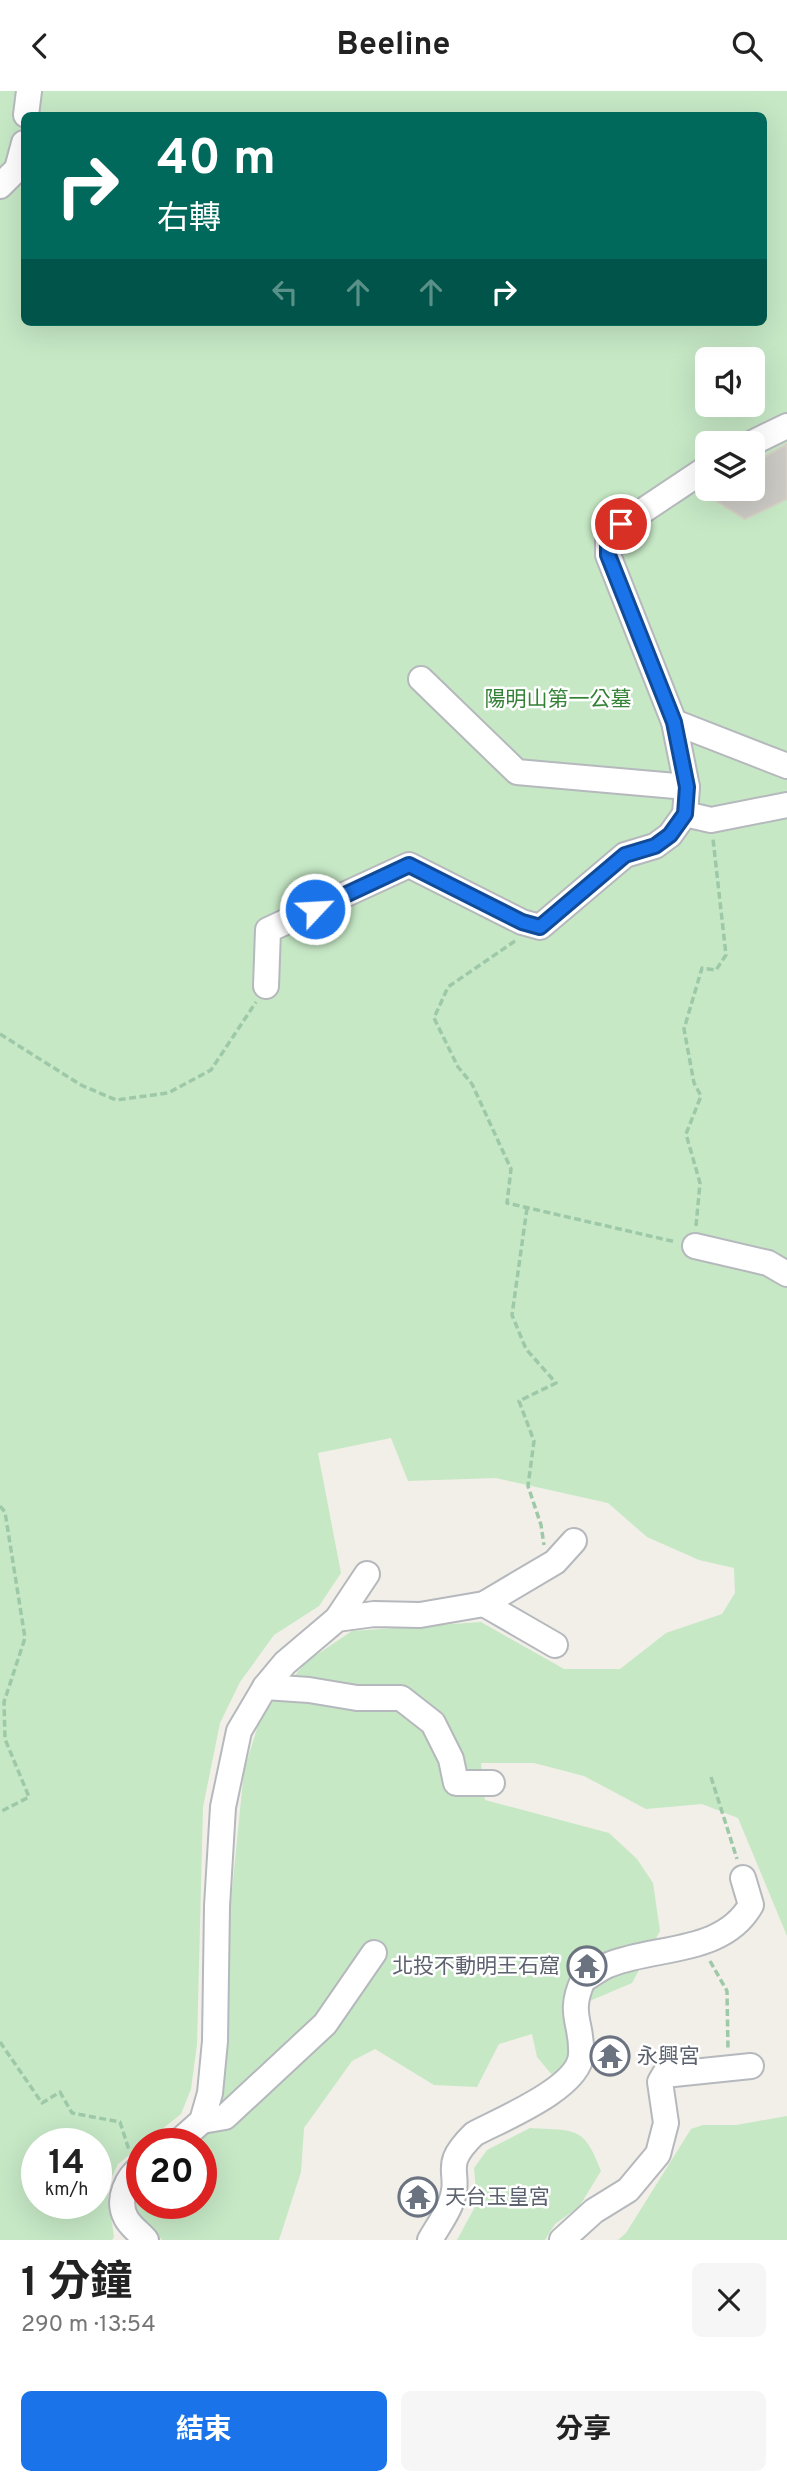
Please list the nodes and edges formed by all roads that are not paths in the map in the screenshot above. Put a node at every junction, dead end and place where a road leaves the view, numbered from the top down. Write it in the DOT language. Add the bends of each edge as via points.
graph roads {
  1 [pos="29,91"];
  2 [pos="26,112"];
  3 [pos="21,154"];
  4 [pos="0,186"];
  5 [pos="787,426"];
  6 [pos="765,437"];
  7 [pos="695,476"];
  8 [pos="421,679"];
  9 [pos="674,722"];
  10 [pos="787,766"];
  11 [pos="687,787"];
  12 [pos="787,805"];
  13 [pos="685,814"];
  14 [pos="266,986"];
  15 [pos="695,1246"];
  16 [pos="787,1274"];
  17 [pos="575,1541"];
  18 [pos="367,1574"];
  19 [pos="484,1604"];
  20 [pos="337,1619"];
  21 [pos="555,1645"];
  22 [pos="265,1687"];
  23 [pos="492,1783"];
  24 [pos="743,1878"];
  25 [pos="374,1953"];
  26 [pos="740,2067"];
  27 [pos="202,2121"];
  28 [pos="194,2128"];
  29 [pos="126,2185"];
  30 [pos="146,2240"];
  31 [pos="430,2240"];
  32 [pos="562,2240"];
  1 -- 2 [label="street"];
  3 -- 4 [label="street" via="17,169"];
  5 -- 6 [label="street"];
  7 -- 9 [label="street" via="608,534 608,555"];
  8 -- 11 [label="street" via="517,772"];
  9 -- 10 [label="street"];
  9 -- 11 [label="street"];
  11 -- 13 [label="street"];
  12 -- 13 [label="street" via="711,820"];
  13 -- 14 [label="street" via="670,835 655,846 625,855 540,927 409,865 268,930"];
  15 -- 16 [label="street" via="768,1262"];
  17 -- 19 [label="street" via="546,1568"];
  18 -- 20 [label="street"];
  19 -- 20 [label="street" via="420,1615"];
  19 -- 21 [label="street"];
  20 -- 22 [label="street" via="285,1663"];
  22 -- 23 [label="street" via="357,1698 401,1698 433,1723 456,1783"];
  22 -- 27 [label="street" via="239,1731 223,1807 215,2041"];
  24 -- 31 [label="street" via="751,1905 741,1921 700,1944 610,1964 583,1980 574,2011 581,2056 572,2078 474,2134 461,2147 452,2162 451,2204"];
  25 -- 27 [label="street" via="325,2024 225,2117"];
  26 -- 32 [label="street" via="664,2075 660,2082 666,2123 658,2154 628,2190 594,2211"];
  27 -- 28 [label="street"];
  29 -- 30 [label="street" via="122,2198 125,2218"];
}
